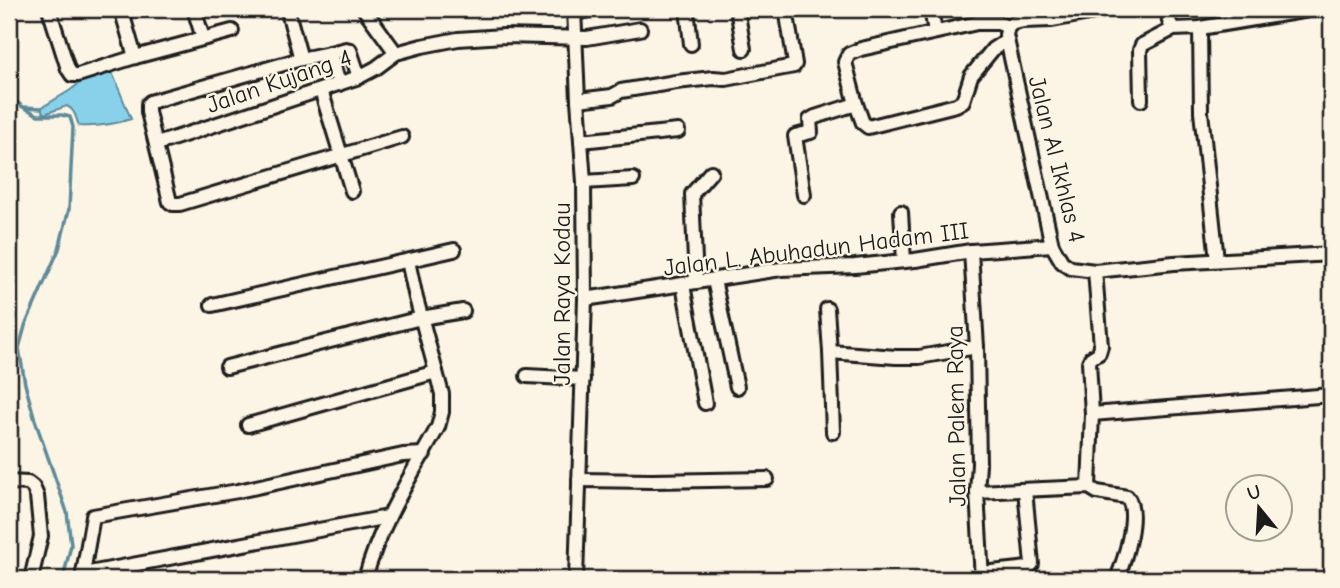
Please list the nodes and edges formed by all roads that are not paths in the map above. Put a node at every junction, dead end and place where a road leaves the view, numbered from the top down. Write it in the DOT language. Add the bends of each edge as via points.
graph roads {
  1 [pos="49,9"];
  2 [pos="121,9"];
  3 [pos="194,9"];
  4 [pos="365,9"];
  5 [pos="596,9"];
  6 [pos="687,9"];
  7 [pos="737,9"];
  8 [pos="786,9"];
  9 [pos="931,9"];
  10 [pos="1111,9"];
  11 [pos="1168,9"];
  12 [pos="1315,9"];
  13 [pos="574,11"];
  14 [pos="288,12"];
  15 [pos="1200,28"];
  16 [pos="640,29"];
  17 [pos="1172,29"];
  18 [pos="232,31"];
  19 [pos="935,32"];
  20 [pos="1007,33"];
  21 [pos="203,38"];
  22 [pos="576,38"];
  23 [pos="691,44"];
  24 [pos="744,48"];
  25 [pos="330,53"];
  26 [pos="396,54"];
  27 [pos="135,57"];
  28 [pos="301,59"];
  29 [pos="359,77"];
  30 [pos="339,84"];
  31 [pos="321,90"];
  32 [pos="578,100"];
  33 [pos="1141,100"];
  34 [pos="856,104"];
  35 [pos="678,131"];
  36 [pos="402,137"];
  37 [pos="581,141"];
  38 [pos="157,144"];
  39 [pos="341,155"];
  40 [pos="710,172"];
  41 [pos="634,179"];
  42 [pos="584,182"];
  43 [pos="352,191"];
  44 [pos="804,194"];
  45 [pos="901,212"];
  46 [pos="1052,245"];
  47 [pos="454,250"];
  48 [pos="971,251"];
  49 [pos="1331,254"];
  50 [pos="1217,260"];
  51 [pos="408,261"];
  52 [pos="905,261"];
  53 [pos="1095,271"];
  54 [pos="714,279"];
  55 [pos="696,282"];
  56 [pos="683,285"];
  57 [pos="585,299"];
  58 [pos="212,305"];
  59 [pos="827,309"];
  60 [pos="463,312"];
  61 [pos="421,318"];
  62 [pos="977,347"];
  63 [pos="830,352"];
  64 [pos="227,367"];
  65 [pos="436,372"];
  66 [pos="527,376"];
  67 [pos="583,379"];
  68 [pos="737,387"];
  69 [pos="1331,395"];
  70 [pos="705,403"];
  71 [pos="1092,415"];
  72 [pos="248,425"];
  73 [pos="833,432"];
  74 [pos="424,453"];
  75 [pos="767,479"];
  76 [pos="579,480"];
  77 [pos="9,482"];
  78 [pos="1089,487"];
  79 [pos="1025,490"];
  80 [pos="977,492"];
  81 [pos="388,517"];
  82 [pos="982,576"];
  83 [pos="32,579"];
  84 [pos="365,579"];
  85 [pos="576,579"];
  86 [pos="1117,579"];
  1 -- 27 [label="street" via="72,75"];
  2 -- 27 [label="street"];
  3 -- 21 [label="street"];
  4 -- 26 [label="street"];
  5 -- 13 [label="street"];
  6 -- 23 [label="street"];
  7 -- 24 [label="street"];
  8 -- 32 [label="street" via="794,66"];
  9 -- 19 [label="street"];
  10 -- 20 [label="street" via="1013,23"];
  11 -- 17 [label="street"];
  12 -- 15 [label="street"];
  13 -- 22 [label="street, Jalan Raya Kodau"];
  14 -- 28 [label="street"];
  15 -- 17 [label="street"];
  15 -- 50 [label="street" via="1201,113"];
  16 -- 22 [label="street, Jalan Kujang 4"];
  17 -- 33 [label="street" via="1142,45"];
  18 -- 21 [label="street"];
  19 -- 20 [label="street" via="998,23"];
  19 -- 34 [label="street" via="849,54 845,62"];
  20 -- 34 [label="street" via="971,76 963,101 956,105 867,127"];
  20 -- 46 [label="street, Jalan Al Ikhlas 4"];
  21 -- 27 [label="street"];
  22 -- 26 [label="street, Jalan Kujang 4" via="458,39"];
  22 -- 32 [label="street, Jalan Raya Kodau"];
  25 -- 28 [label="street"];
  25 -- 29 [label="street" via="350,50"];
  25 -- 30 [label="street"];
  26 -- 29 [label="street, Jalan Kujang 4"];
  28 -- 38 [label="street" via="150,102 147,107"];
  29 -- 30 [label="street, Jalan Kujang 4"];
  30 -- 31 [label="street, Jalan Kujang 4"];
  31 -- 38 [label="street, Jalan Kujang 4"];
  31 -- 39 [label="street"];
  32 -- 37 [label="street, Jalan Raya Kodau"];
  34 -- 44 [label="street" via="815,117 810,120 811,132 795,136"];
  35 -- 37 [label="street"];
  36 -- 39 [label="street"];
  37 -- 42 [label="street, Jalan Raya Kodau"];
  38 -- 39 [label="street" via="173,204"];
  39 -- 43 [label="street"];
  40 -- 55 [label="street" via="692,194"];
  41 -- 42 [label="street"];
  42 -- 57 [label="street, Jalan Raya Kodau"];
  45 -- 52 [label="street"];
  46 -- 48 [label="street, Jalan L. Abuhadun Hadam III"];
  46 -- 53 [label="street, Jalan Al Ikhlas 4" via="1062,262"];
  47 -- 51 [label="street"];
  48 -- 52 [label="street, Jalan L. Abuhadun Hadam III"];
  48 -- 62 [label="street, Jalan Palem Raya"];
  49 -- 50 [label="street, Jalan Al Ikhlas 4"];
  50 -- 53 [label="street, Jalan Al Ikhlas 4"];
  51 -- 58 [label="street"];
  51 -- 61 [label="street"];
  52 -- 54 [label="street, Jalan L. Abuhadun Hadam III" via="781,269"];
  53 -- 71 [label="street" via="1101,346 1089,362"];
  54 -- 55 [label="street, Jalan L. Abuhadun Hadam III"];
  54 -- 68 [label="street"];
  55 -- 56 [label="street, Jalan L. Abuhadun Hadam III"];
  56 -- 57 [label="street, Jalan L. Abuhadun Hadam III"];
  56 -- 70 [label="street"];
  57 -- 67 [label="street, Jalan Raya Kodau"];
  59 -- 63 [label="street"];
  60 -- 61 [label="street"];
  61 -- 64 [label="street"];
  61 -- 65 [label="street"];
  62 -- 63 [label="street" via="895,357"];
  62 -- 80 [label="street, Jalan Palem Raya"];
  63 -- 73 [label="street"];
  65 -- 72 [label="street"];
  65 -- 74 [label="street" via="442,412"];
  66 -- 67 [label="street"];
  67 -- 76 [label="street, Jalan Raya Kodau"];
  69 -- 71 [label="street"];
  71 -- 78 [label="street"];
  74 -- 81 [label="street"];
  74 -- 81 [label="street" via="93,516 83,573"];
  75 -- 76 [label="street"];
  76 -- 85 [label="street, Jalan Raya Kodau"];
  77 -- 83 [label="street" via="28,483 37,496 41,536"];
  78 -- 79 [label="street"];
  78 -- 86 [label="street" via="1128,497 1132,505"];
  79 -- 80 [label="street"];
  79 -- 82 [label="street" via="1032,564"];
  80 -- 82 [label="street, Jalan Palem Raya"];
  81 -- 84 [label="street"];
}
